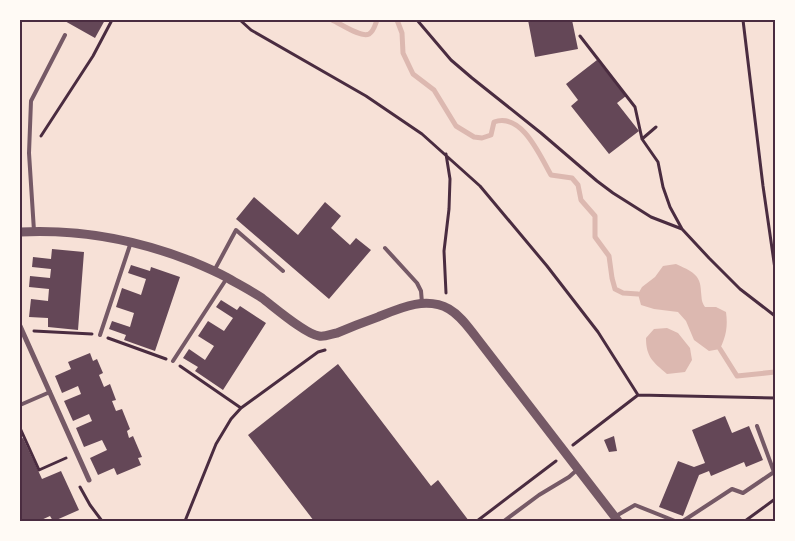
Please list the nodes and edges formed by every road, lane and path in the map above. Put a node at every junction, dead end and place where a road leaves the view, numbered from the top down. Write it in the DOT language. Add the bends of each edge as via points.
graph roads {
  1 [pos="112,20"];
  2 [pos="240,20"];
  3 [pos="417,20"];
  4 [pos="743,20"];
  5 [pos="65,35"];
  6 [pos="580,36"];
  7 [pos="656,127"];
  8 [pos="642,139"];
  9 [pos="29,153"];
  10 [pos="446,154"];
  11 [pos="682,229"];
  12 [pos="34,231"];
  13 [pos="20,232"];
  14 [pos="131,241"];
  15 [pos="384,248"];
  16 [pos="775,269"];
  17 [pos="214,271"];
  18 [pos="283,271"];
  19 [pos="227,278"];
  20 [pos="446,293"];
  21 [pos="422,303"];
  22 [pos="775,316"];
  23 [pos="21,328"];
  24 [pos="100,335"];
  25 [pos="326,349"];
  26 [pos="173,361"];
  27 [pos="50,392"];
  28 [pos="638,395"];
  29 [pos="775,398"];
  30 [pos="20,405"];
  31 [pos="242,408"];
  32 [pos="757,426"];
  33 [pos="20,428"];
  34 [pos="565,451"];
  35 [pos="66,458"];
  36 [pos="556,461"];
  37 [pos="578,469"];
  38 [pos="89,480"];
  39 [pos="80,487"];
  40 [pos="775,499"];
  41 [pos="617,519"];
  42 [pos="102,521"];
  43 [pos="185,521"];
  44 [pos="477,521"];
  45 [pos="504,521"];
  46 [pos="675,521"];
  47 [pos="683,521"];
  48 [pos="745,521"];
  1 -- 9 [label="path" via="93,56"];
  2 -- 10 [label="path" via="251,30 366,96"];
  3 -- 11 [label="path" via="451,60 597,181 651,217"];
  4 -- 16 [label="path"];
  5 -- 9 [label="lane" via="31,101"];
  6 -- 8 [label="path" via="636,107"];
  7 -- 8 [label="path"];
  8 -- 11 [label="path" via="658,162 670,207"];
  9 -- 12 [label="lane"];
  10 -- 20 [label="path" via="450,179 444,251"];
  10 -- 28 [label="path" via="480,186 547,266 598,332"];
  11 -- 22 [label="path" via="740,289"];
  12 -- 13 [label="street"];
  12 -- 14 [label="street" via="81,232"];
  14 -- 17 [label="street"];
  14 -- 24 [label="lane"];
  15 -- 21 [label="lane" via="417,283"];
  17 -- 18 [label="lane" via="236,230"];
  17 -- 19 [label="street"];
  19 -- 21 [label="street" via="318,336 327,336"];
  19 -- 26 [label="lane"];
  21 -- 34 [label="street" via="448,308 460,317"];
  23 -- 24 [label="path"];
  23 -- 27 [label="street"];
  24 -- 26 [label="path"];
  25 -- 31 [label="path"];
  26 -- 31 [label="path"];
  27 -- 30 [label="lane"];
  27 -- 38 [label="street"];
  28 -- 29 [label="path"];
  28 -- 34 [label="path"];
  31 -- 43 [label="path" via="216,444"];
  32 -- 47 [label="lane" via="774,472 743,493 732,489"];
  33 -- 35 [label="path" via="39,470"];
  34 -- 37 [label="street"];
  36 -- 44 [label="path"];
  37 -- 41 [label="street"];
  37 -- 45 [label="lane"];
  39 -- 42 [label="path"];
  40 -- 48 [label="path"];
  41 -- 46 [label="lane" via="635,505"];
}
